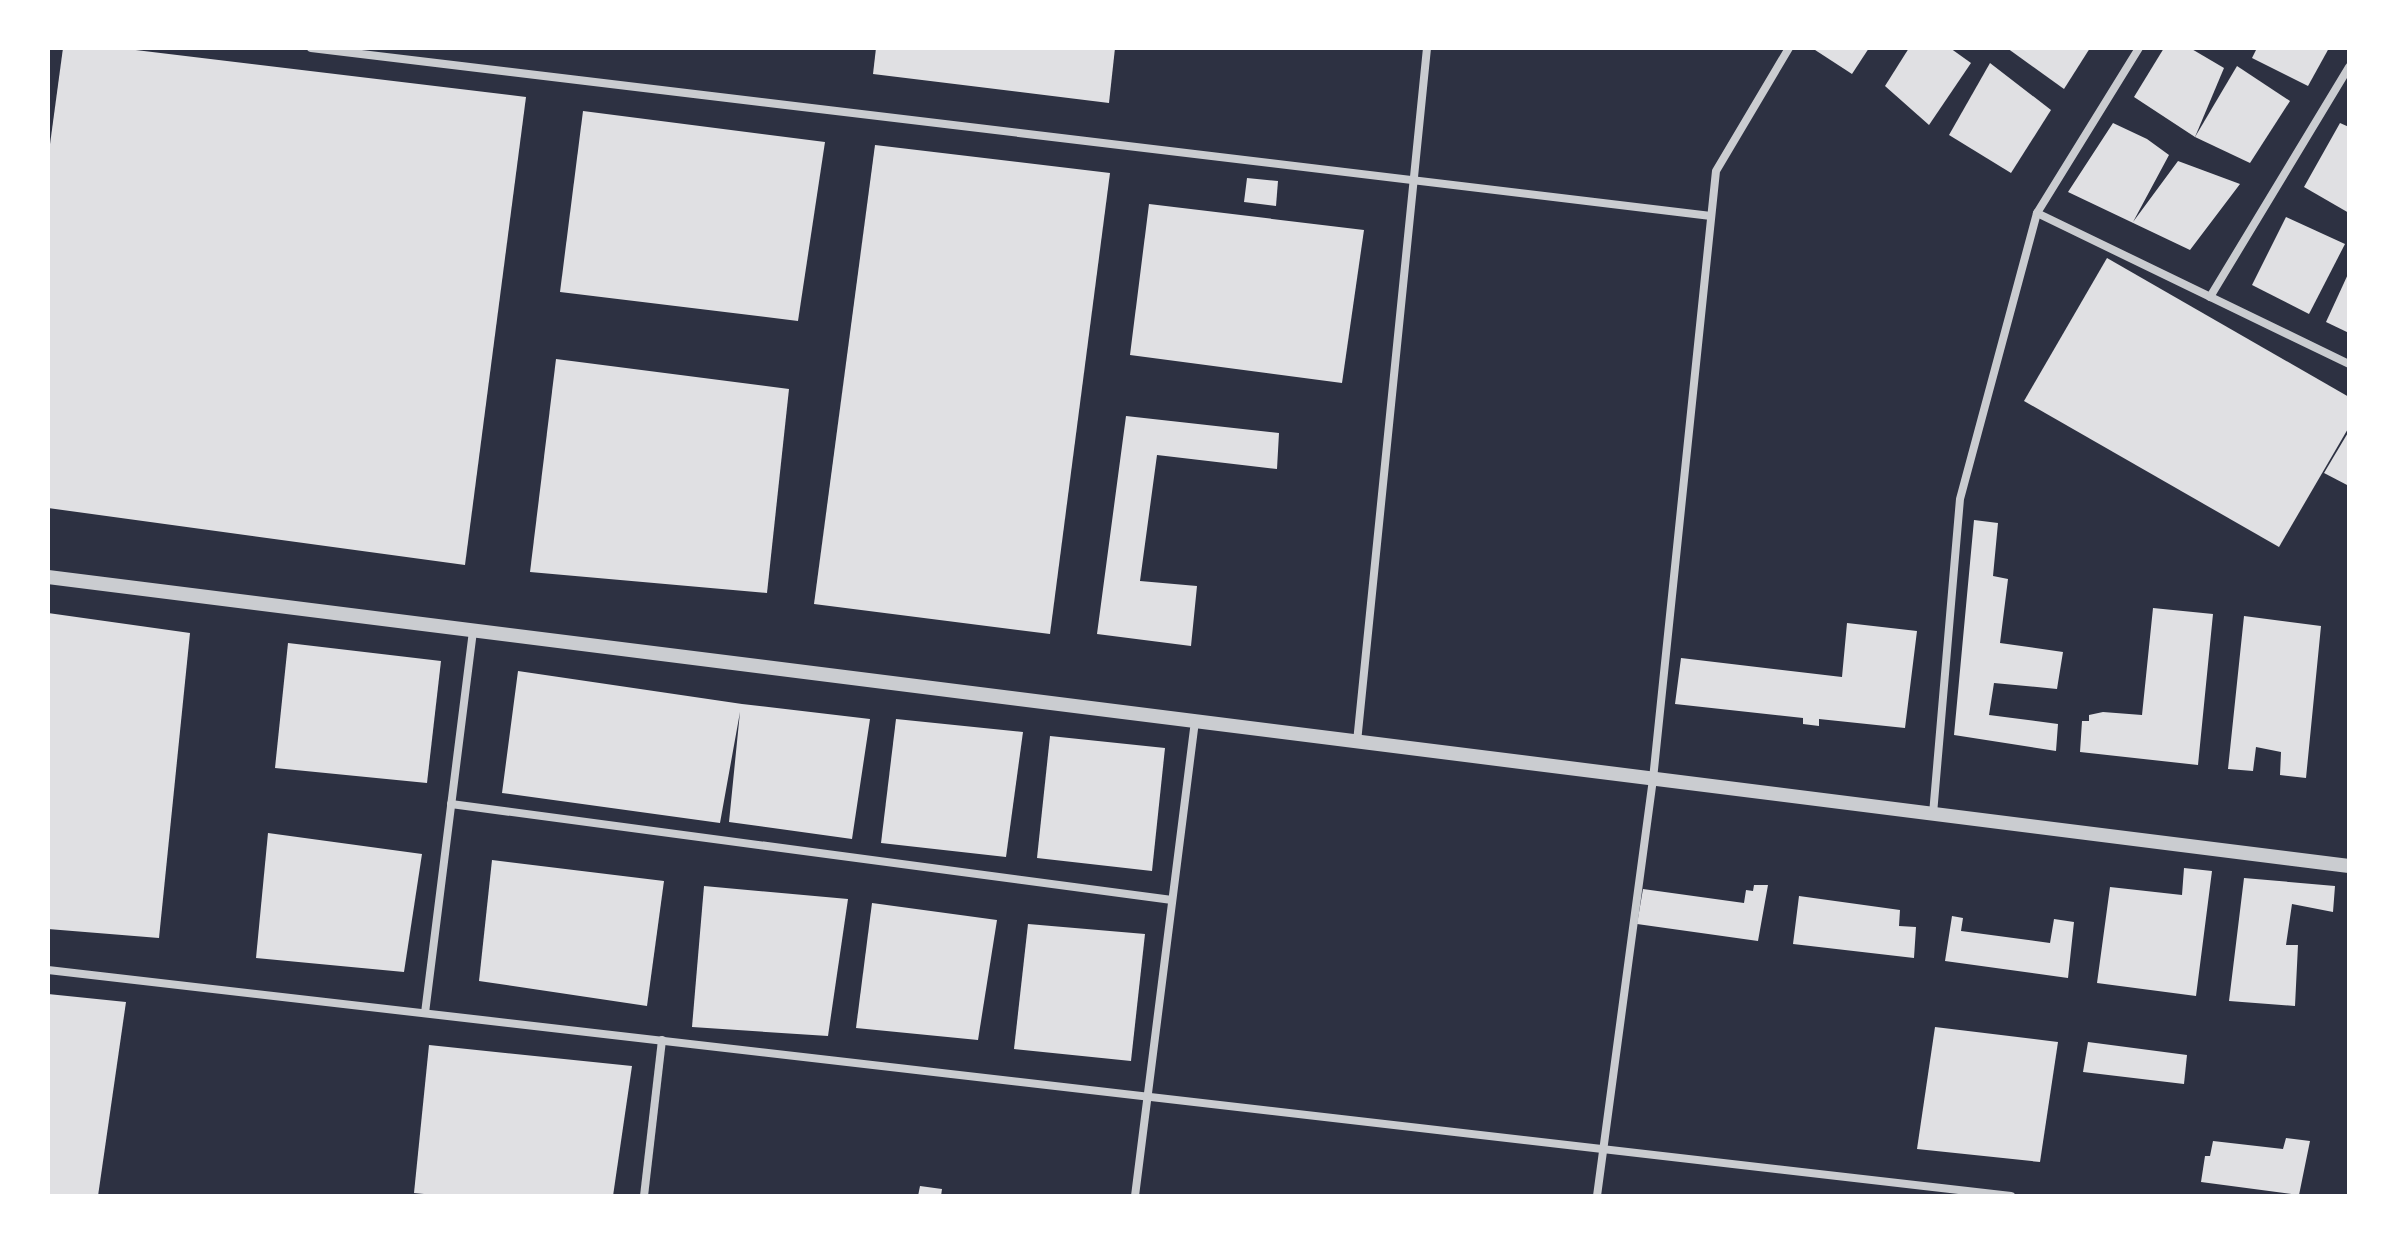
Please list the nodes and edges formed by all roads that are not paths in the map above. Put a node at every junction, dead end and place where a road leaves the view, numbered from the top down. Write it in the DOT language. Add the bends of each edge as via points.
graph roads {
  1 [pos="311,48"];
  2 [pos="1427,48"];
  3 [pos="1789,48"];
  4 [pos="2139,48"];
  5 [pos="2349,67"];
  6 [pos="1414,182"];
  7 [pos="2037,213"];
  8 [pos="1711,216"];
  9 [pos="2210,297"];
  10 [pos="2349,364"];
  11 [pos="48,577"];
  12 [pos="473,631"];
  13 [pos="1195,721"];
  14 [pos="1357,742"];
  15 [pos="1653,779"];
  16 [pos="451,804"];
  17 [pos="1933,814"];
  18 [pos="2349,866"];
  19 [pos="1172,900"];
  20 [pos="48,970"];
  21 [pos="425,1013"];
  22 [pos="662,1040"];
  23 [pos="1148,1096"];
  24 [pos="1604,1149"];
  25 [pos="644,1196"];
  26 [pos="1135,1196"];
  27 [pos="1597,1196"];
  28 [pos="2011,1196"];
  1 -- 6 [label="street"];
  2 -- 6 [label="street"];
  3 -- 8 [label="street" via="1716,171"];
  4 -- 7 [label="street"];
  5 -- 9 [label="street"];
  6 -- 8 [label="street"];
  6 -- 14 [label="street"];
  7 -- 9 [label="street"];
  7 -- 17 [label="street" via="1960,499"];
  8 -- 15 [label="street"];
  9 -- 10 [label="street"];
  11 -- 12 [label="street"];
  12 -- 13 [label="street"];
  12 -- 16 [label="street"];
  13 -- 14 [label="street"];
  13 -- 19 [label="street"];
  14 -- 15 [label="street"];
  15 -- 17 [label="street"];
  15 -- 24 [label="street"];
  16 -- 19 [label="street"];
  16 -- 21 [label="street"];
  17 -- 18 [label="street"];
  19 -- 23 [label="street"];
  20 -- 21 [label="street"];
  21 -- 22 [label="street"];
  22 -- 23 [label="street"];
  22 -- 25 [label="street"];
  23 -- 24 [label="street"];
  23 -- 26 [label="street"];
  24 -- 27 [label="street"];
  24 -- 28 [label="street"];
}
